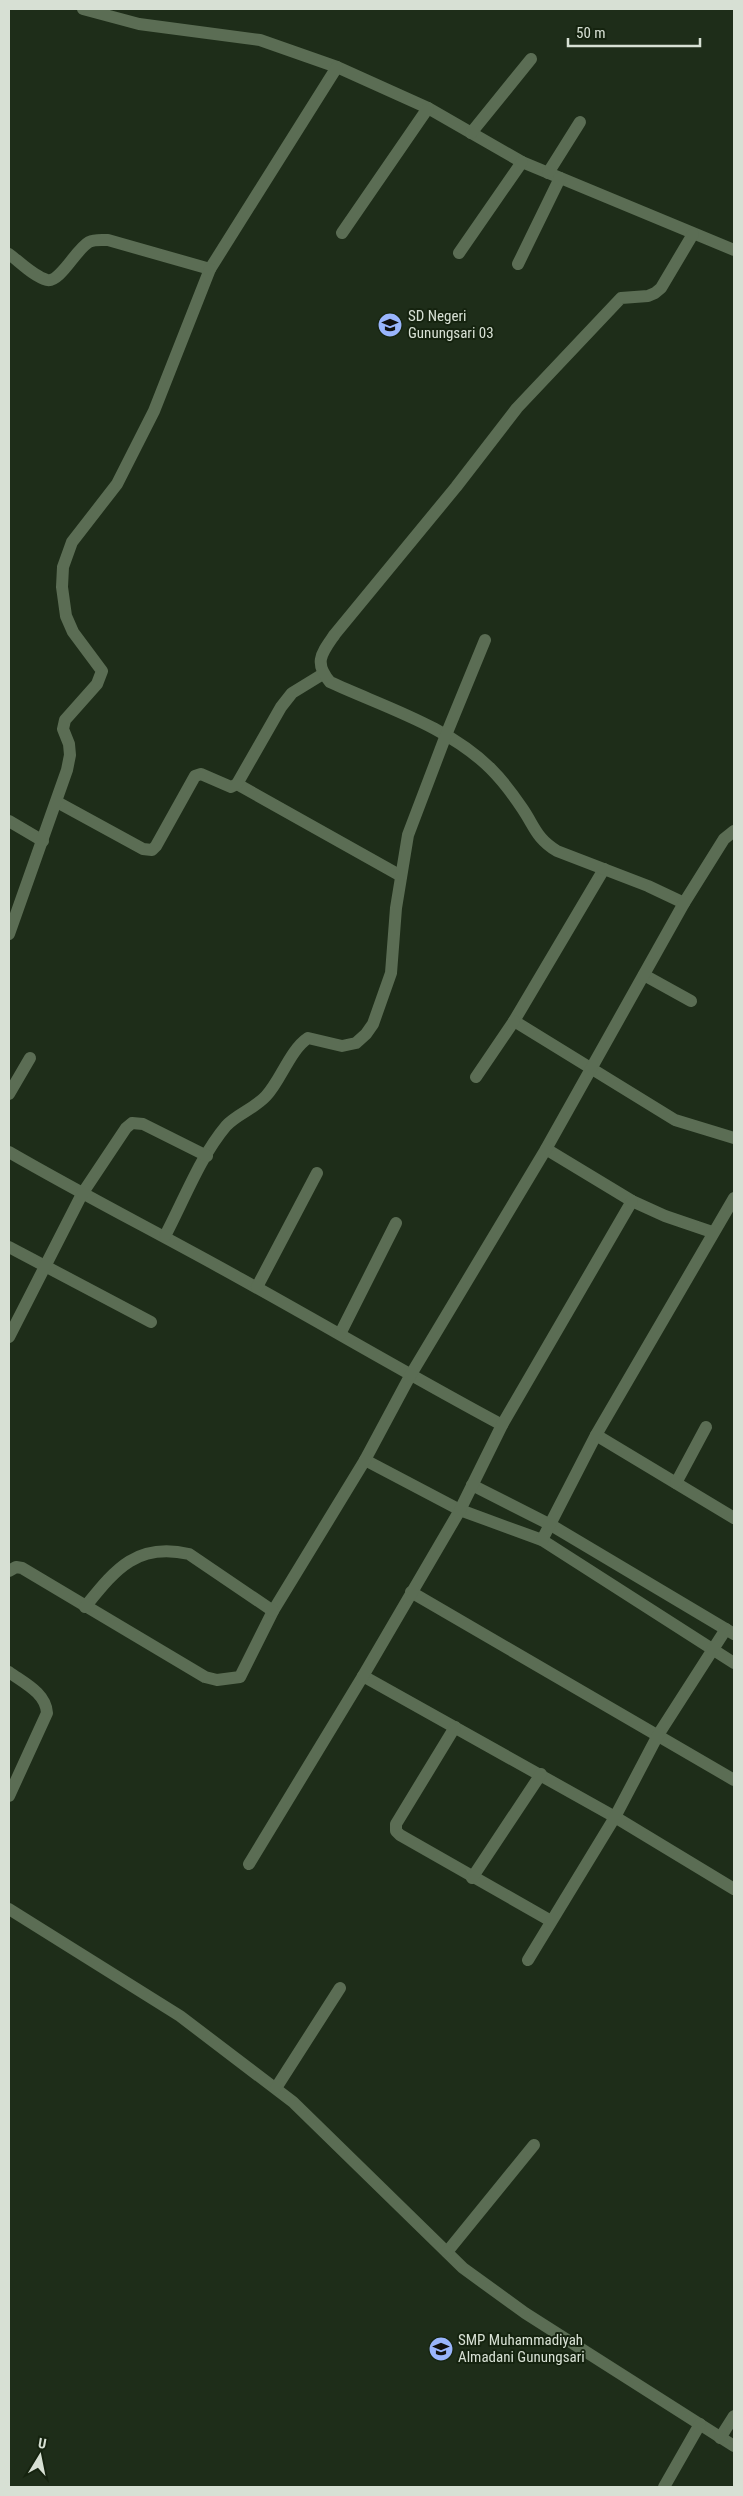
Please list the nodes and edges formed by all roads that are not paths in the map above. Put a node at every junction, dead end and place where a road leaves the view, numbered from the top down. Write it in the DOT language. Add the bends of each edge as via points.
graph roads {
  1 [pos="83,9"];
  2 [pos="531,59"];
  3 [pos="337,67"];
  4 [pos="428,108"];
  5 [pos="580,122"];
  6 [pos="471,133"];
  7 [pos="522,162"];
  8 [pos="554,175"];
  9 [pos="342,233"];
  10 [pos="692,234"];
  11 [pos="734,250"];
  12 [pos="460,253"];
  13 [pos="9,254"];
  14 [pos="518,264"];
  15 [pos="210,269"];
  16 [pos="485,640"];
  17 [pos="323,674"];
  18 [pos="446,734"];
  19 [pos="237,784"];
  20 [pos="56,802"];
  21 [pos="9,821"];
  22 [pos="734,831"];
  23 [pos="43,841"];
  24 [pos="604,869"];
  25 [pos="401,876"];
  26 [pos="684,903"];
  27 [pos="9,934"];
  28 [pos="644,974"];
  29 [pos="691,1001"];
  30 [pos="514,1021"];
  31 [pos="30,1058"];
  32 [pos="592,1069"];
  33 [pos="476,1076"];
  34 [pos="9,1094"];
  35 [pos="734,1138"];
  36 [pos="546,1150"];
  37 [pos="9,1152"];
  38 [pos="207,1156"];
  39 [pos="317,1173"];
  40 [pos="82,1194"];
  41 [pos="734,1198"];
  42 [pos="632,1201"];
  43 [pos="396,1223"];
  44 [pos="712,1232"];
  45 [pos="165,1236"];
  46 [pos="9,1248"];
  47 [pos="45,1267"];
  48 [pos="257,1287"];
  49 [pos="151,1322"];
  50 [pos="340,1334"];
  51 [pos="9,1337"];
  52 [pos="410,1376"];
  53 [pos="502,1424"];
  54 [pos="706,1426"];
  55 [pos="596,1435"];
  56 [pos="365,1460"];
  57 [pos="676,1483"];
  58 [pos="472,1485"];
  59 [pos="460,1510"];
  60 [pos="734,1518"];
  61 [pos="551,1525"];
  62 [pos="542,1540"];
  63 [pos="9,1571"];
  64 [pos="411,1592"];
  65 [pos="85,1607"];
  66 [pos="273,1611"];
  67 [pos="730,1632"];
  68 [pos="713,1650"];
  69 [pos="734,1662"];
  70 [pos="9,1672"];
  71 [pos="363,1676"];
  72 [pos="455,1727"];
  73 [pos="658,1735"];
  74 [pos="541,1774"];
  75 [pos="734,1780"];
  76 [pos="9,1796"];
  77 [pos="615,1817"];
  78 [pos="249,1864"];
  79 [pos="472,1878"];
  80 [pos="734,1889"];
  81 [pos="9,1909"];
  82 [pos="551,1921"];
  83 [pos="528,1960"];
  84 [pos="340,1988"];
  85 [pos="276,2088"];
  86 [pos="534,2145"];
  87 [pos="447,2252"];
  88 [pos="734,2416"];
  89 [pos="700,2424"];
  90 [pos="720,2438"];
  91 [pos="734,2446"];
  92 [pos="664,2487"];
  1 -- 3 [label="street" via="139,24 260,40"];
  2 -- 6 [label="street"];
  3 -- 4 [label="street"];
  3 -- 15 [label="street"];
  4 -- 6 [label="street"];
  4 -- 9 [label="street"];
  5 -- 8 [label="street"];
  6 -- 7 [label="street"];
  7 -- 8 [label="street"];
  7 -- 12 [label="street"];
  8 -- 10 [label="street"];
  8 -- 14 [label="street"];
  10 -- 11 [label="street"];
  10 -- 17 [label="street" via="661,288 648,296 621,298 518,408 335,634 322,654"];
  13 -- 15 [label="street" via="38,276 50,280 58,278 79,250 95,240 108,240"];
  15 -- 20 [label="street" via="154,411 117,484 72,542 63,567 66,616 73,632 102,671 97,684 65,720 63,729 70,755"];
  16 -- 18 [label="street"];
  17 -- 18 [label="street" via="330,682"];
  17 -- 19 [label="street" via="292,694 281,707"];
  18 -- 24 [label="street" via="491,769 522,807 545,844"];
  18 -- 25 [label="street" via="408,835"];
  19 -- 20 [label="street" via="231,787 201,774 195,776 152,850 143,849"];
  19 -- 25 [label="street"];
  20 -- 23 [label="street"];
  21 -- 23 [label="street"];
  22 -- 26 [label="street" via="724,840"];
  23 -- 27 [label="street"];
  24 -- 26 [label="street"];
  24 -- 30 [label="street"];
  25 -- 38 [label="street" via="391,973 374,1024 356,1042 342,1046 308,1038 300,1044 266,1096 226,1127"];
  26 -- 28 [label="street"];
  28 -- 29 [label="street"];
  28 -- 32 [label="street"];
  30 -- 32 [label="street"];
  30 -- 33 [label="street"];
  31 -- 34 [label="street"];
  32 -- 35 [label="street" via="675,1120"];
  32 -- 36 [label="street"];
  36 -- 42 [label="street"];
  36 -- 52 [label="street"];
  37 -- 40 [label="street"];
  38 -- 40 [label="street" via="143,1124 132,1123"];
  38 -- 45 [label="street"];
  39 -- 48 [label="street"];
  40 -- 45 [label="street"];
  40 -- 47 [label="street"];
  41 -- 44 [label="street"];
  42 -- 44 [label="street"];
  42 -- 53 [label="street"];
  43 -- 50 [label="street"];
  44 -- 55 [label="street"];
  45 -- 48 [label="street"];
  46 -- 47 [label="street"];
  47 -- 49 [label="street"];
  47 -- 51 [label="street"];
  48 -- 50 [label="street"];
  50 -- 52 [label="street"];
  52 -- 53 [label="street"];
  52 -- 56 [label="street"];
  53 -- 58 [label="street"];
  54 -- 57 [label="street"];
  55 -- 57 [label="street"];
  55 -- 61 [label="street"];
  56 -- 59 [label="street"];
  56 -- 66 [label="street"];
  57 -- 60 [label="street"];
  58 -- 59 [label="street"];
  58 -- 61 [label="street"];
  59 -- 62 [label="street"];
  59 -- 64 [label="street"];
  61 -- 62 [label="street"];
  61 -- 67 [label="street"];
  62 -- 68 [label="street"];
  63 -- 65 [label="street" via="22,1568"];
  64 -- 71 [label="street"];
  64 -- 73 [label="street"];
  65 -- 66 [label="street" via="122,1565 134,1558 175,1551 189,1554"];
  65 -- 66 [label="street" via="205,1677 217,1680 240,1677"];
  67 -- 68 [label="street"];
  68 -- 69 [label="street"];
  68 -- 73 [label="street"];
  70 -- 76 [label="street" via="39,1694 47,1703 47,1713"];
  71 -- 72 [label="street"];
  71 -- 78 [label="street"];
  72 -- 74 [label="street"];
  72 -- 79 [label="street" via="396,1824 396,1831"];
  73 -- 75 [label="street"];
  73 -- 77 [label="street"];
  74 -- 77 [label="street"];
  74 -- 79 [label="street"];
  77 -- 80 [label="street"];
  77 -- 82 [label="street"];
  79 -- 82 [label="street"];
  81 -- 85 [label="street" via="180,2016"];
  82 -- 83 [label="street"];
  84 -- 85 [label="street"];
  85 -- 87 [label="street"];
  86 -- 87 [label="street"];
  87 -- 89 [label="street" via="463,2268 525,2313"];
  88 -- 90 [label="street"];
  89 -- 90 [label="street"];
  89 -- 92 [label="street"];
  90 -- 91 [label="street"];
}
